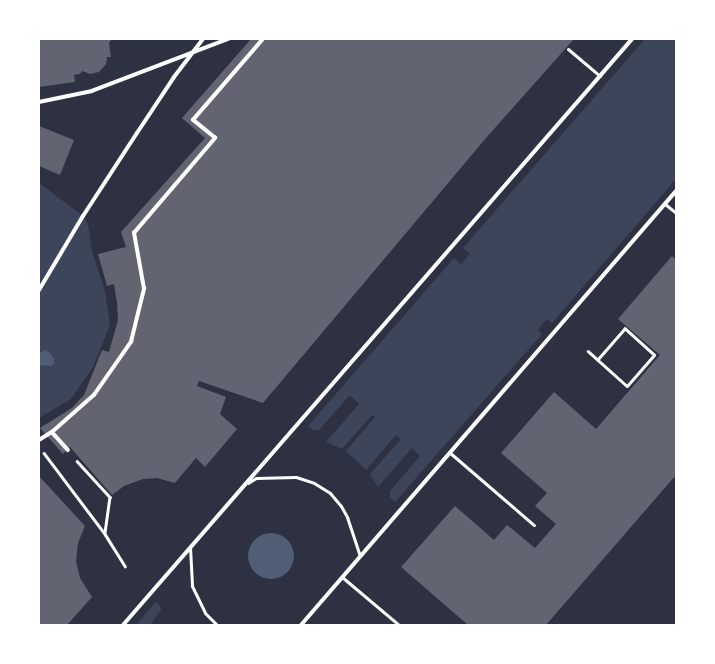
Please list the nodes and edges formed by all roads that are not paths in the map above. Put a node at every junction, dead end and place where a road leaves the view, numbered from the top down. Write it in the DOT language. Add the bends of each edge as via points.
graph roads {
  1 [pos="203,39"];
  2 [pos="228,39"];
  3 [pos="263,39"];
  4 [pos="632,39"];
  5 [pos="568,49"];
  6 [pos="600,76"];
  7 [pos="39,102"];
  8 [pos="676,191"];
  9 [pos="665,204"];
  10 [pos="676,213"];
  11 [pos="39,290"];
  12 [pos="52,432"];
  13 [pos="39,440"];
  14 [pos="68,450"];
  15 [pos="449,452"];
  16 [pos="243,486"];
  17 [pos="534,525"];
  18 [pos="190,547"];
  19 [pos="360,556"];
  20 [pos="342,577"];
  21 [pos="123,625"];
  22 [pos="217,625"];
  23 [pos="301,625"];
  24 [pos="399,625"];
  1 -- 11 [label="street" via="174,77 82,216"];
  2 -- 7 [label="street" via="120,82 92,91"];
  3 -- 12 [label="street" via="193,120 215,138 134,233 144,289 131,342 94,395"];
  4 -- 6 [label="street"];
  5 -- 6 [label="lane"];
  6 -- 16 [label="street"];
  8 -- 9 [label="street"];
  9 -- 10 [label="lane"];
  9 -- 15 [label="street"];
  12 -- 13 [label="street"];
  12 -- 14 [label="street"];
  15 -- 17 [label="lane"];
  15 -- 19 [label="street"];
  16 -- 18 [label="street"];
  16 -- 19 [label="lane" via="256,478 275,476 296,477 314,483 330,493 341,506"];
  18 -- 21 [label="street"];
  18 -- 22 [label="lane" via="192,586 204,613"];
  19 -- 20 [label="street"];
  20 -- 23 [label="street"];
  20 -- 24 [label="lane"];
}
